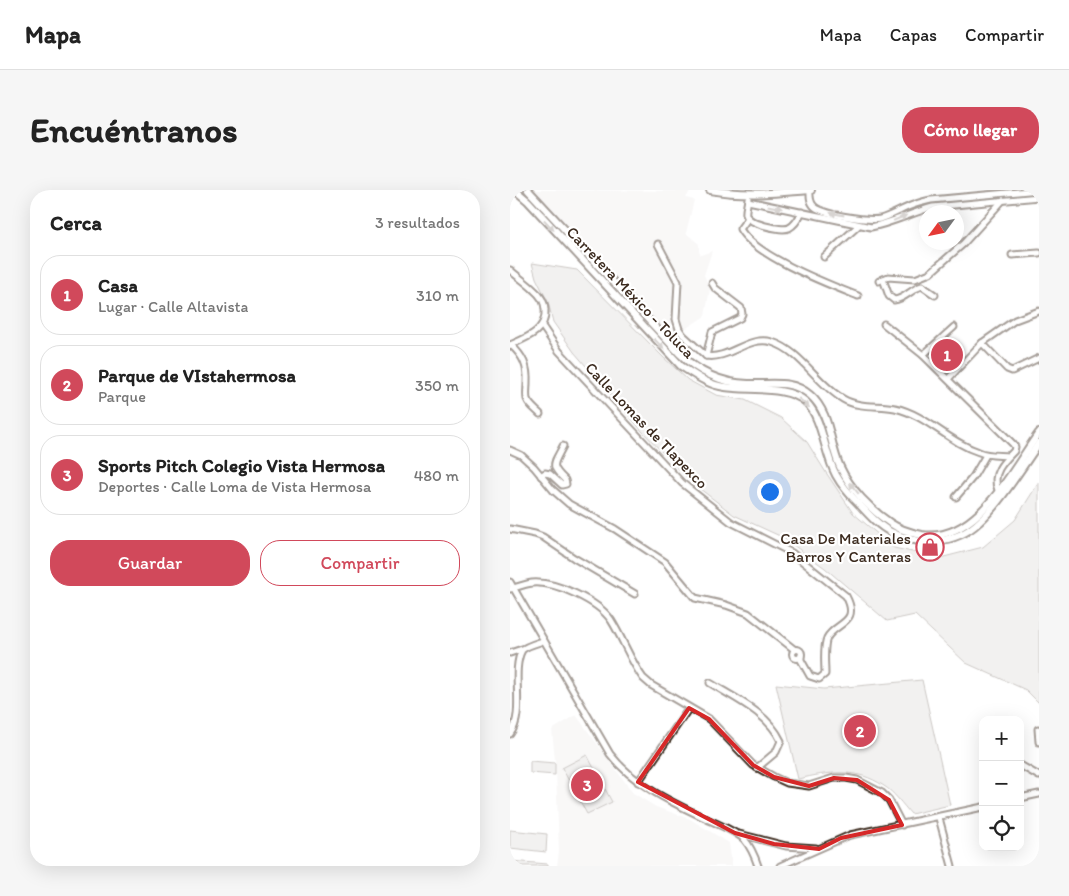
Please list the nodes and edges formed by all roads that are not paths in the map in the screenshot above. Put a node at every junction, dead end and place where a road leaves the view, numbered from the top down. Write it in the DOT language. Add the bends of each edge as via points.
graph roads {
  1 [pos="515,190"];
  2 [pos="528,190"];
  3 [pos="710,190"];
  4 [pos="810,190"];
  5 [pos="1039,190"];
  6 [pos="749,193"];
  7 [pos="1039,197"];
  8 [pos="1003,200"];
  9 [pos="748,201"];
  10 [pos="802,212"];
  11 [pos="748,218"];
  12 [pos="858,226"];
  13 [pos="658,244"];
  14 [pos="1039,253"];
  15 [pos="1012,255"];
  16 [pos="824,257"];
  17 [pos="510,270"];
  18 [pos="712,283"];
  19 [pos="935,295"];
  20 [pos="858,296"];
  21 [pos="1039,310"];
  22 [pos="884,324"];
  23 [pos="542,326"];
  24 [pos="954,327"];
  25 [pos="982,343"];
  26 [pos="510,345"];
  27 [pos="923,355"];
  28 [pos="706,356"];
  29 [pos="1039,358"];
  30 [pos="948,379"];
  31 [pos="540,414"];
  32 [pos="1039,433"];
  33 [pos="1039,444"];
  34 [pos="563,446"];
  35 [pos="510,450"];
  36 [pos="986,455"];
  37 [pos="1009,456"];
  38 [pos="542,476"];
  39 [pos="998,490"];
  40 [pos="956,497"];
  41 [pos="510,529"];
  42 [pos="510,582"];
  43 [pos="512,589"];
  44 [pos="635,594"];
  45 [pos="543,641"];
  46 [pos="522,650"];
  47 [pos="510,653"];
  48 [pos="710,683"];
  49 [pos="689,708"];
  50 [pos="1038,729"];
  51 [pos="510,734"];
  52 [pos="1039,742"];
  53 [pos="1024,767"];
  54 [pos="757,768"];
  55 [pos="1039,768"];
  56 [pos="1038,775"];
  57 [pos="638,782"];
  58 [pos="1039,794"];
  59 [pos="1024,797"];
  60 [pos="979,808"];
  61 [pos="939,818"];
  62 [pos="902,825"];
  63 [pos="735,832"];
  64 [pos="819,848"];
  65 [pos="758,866"];
  66 [pos="780,866"];
  67 [pos="952,866"];
  1 -- 33 [label="main road, Carretera México - Toluca, one-way" via="681,366 703,380 723,387 780,391 805,402 817,420 828,460 837,478 875,521 890,532 912,541 928,542 968,530 991,509"];
  39 -- 2 [label="main road, Carretera México - Toluca, one-way" via="981,512 953,531 927,535 894,526 872,508 842,471 823,412 815,400 803,390 786,383 735,382 713,377 695,368"];
  3 -- 6 [label="main road"];
  5 -- 4 [label="street, one-way" via="932,200 871,220 815,208"];
  4 -- 6 [label="main road"];
  6 -- 9 [label="street"];
  7 -- 8 [label="street"];
  12 -- 8 [label="street, one-way" via="884,225 932,207"];
  8 -- 19 [label="street" via="930,273 915,279 888,277 881,280 894,300 922,286"];
  9 -- 10 [label="street, one-way"];
  9 -- 11 [label="street"];
  10 -- 11 [label="street" via="787,229 752,222"];
  10 -- 12 [label="street"];
  11 -- 20 [label="street" via="740,229 762,250"];
  12 -- 16 [label="street"];
  13 -- 28 [label="street" via="678,282 678,328"];
  14 -- 15 [label="street"];
  17 -- 23 [label="street" via="541,297 545,308"];
  18 -- 28 [label="street" via="741,308 742,314 712,332"];
  21 -- 25 [label="street" via="1015,320"];
  22 -- 27 [label="street"];
  23 -- 26 [label="street"];
  23 -- 38 [label="street, Calle Lomas de Tlapexco" via="559,351 682,483 732,522 792,553 846,596 850,610 848,618 828,635 823,677 814,679 810,676 800,651 748,613 695,598 665,562 569,504"];
  24 -- 27 [label="street"];
  25 -- 29 [label="street" via="1012,371"];
  25 -- 30 [label="street"];
  26 -- 31 [label="street" via="526,365 527,398"];
  27 -- 30 [label="street"];
  28 -- 36 [label="street" via="718,356 754,341 771,341 790,352 844,400 910,413"];
  30 -- 37 [label="street" via="1015,447"];
  32 -- 39 [label="main road, Carretera México - Toluca"];
  34 -- 38 [label="street" via="554,467 566,484 562,485 550,474"];
  35 -- 38 [label="street, Calle Lomas de Tlapexco" via="521,455"];
  36 -- 37 [label="street"];
  36 -- 40 [label="street"];
  37 -- 39 [label="street" via="995,477"];
  41 -- 44 [label="street" via="543,537"];
  42 -- 43 [label="street"];
  43 -- 45 [label="street"];
  43 -- 49 [label="street" via="532,583 556,585 603,611 637,670 650,686"];
  45 -- 46 [label="street"];
  45 -- 57 [label="street" via="610,754"];
  46 -- 47 [label="street"];
  46 -- 51 [label="street" via="514,669 516,723"];
  48 -- 54 [label="street" via="760,715 776,732 781,742 776,752"];
  49 -- 54 [label="street" via="709,719"];
  49 -- 57 [label="street"];
  50 -- 52 [label="street"];
  53 -- 56 [label="street"];
  54 -- 62 [label="street" via="774,778 798,785 809,786 834,778 857,780 890,800"];
  55 -- 56 [label="street"];
  57 -- 63 [label="street"];
  58 -- 59 [label="street"];
  60 -- 61 [label="street"];
  61 -- 62 [label="street"];
  61 -- 67 [label="street"];
  62 -- 64 [label="street" via="850,835"];
  63 -- 64 [label="street" via="786,846"];
  63 -- 65 [label="street" via="748,845"];
  64 -- 66 [label="street"];
}
